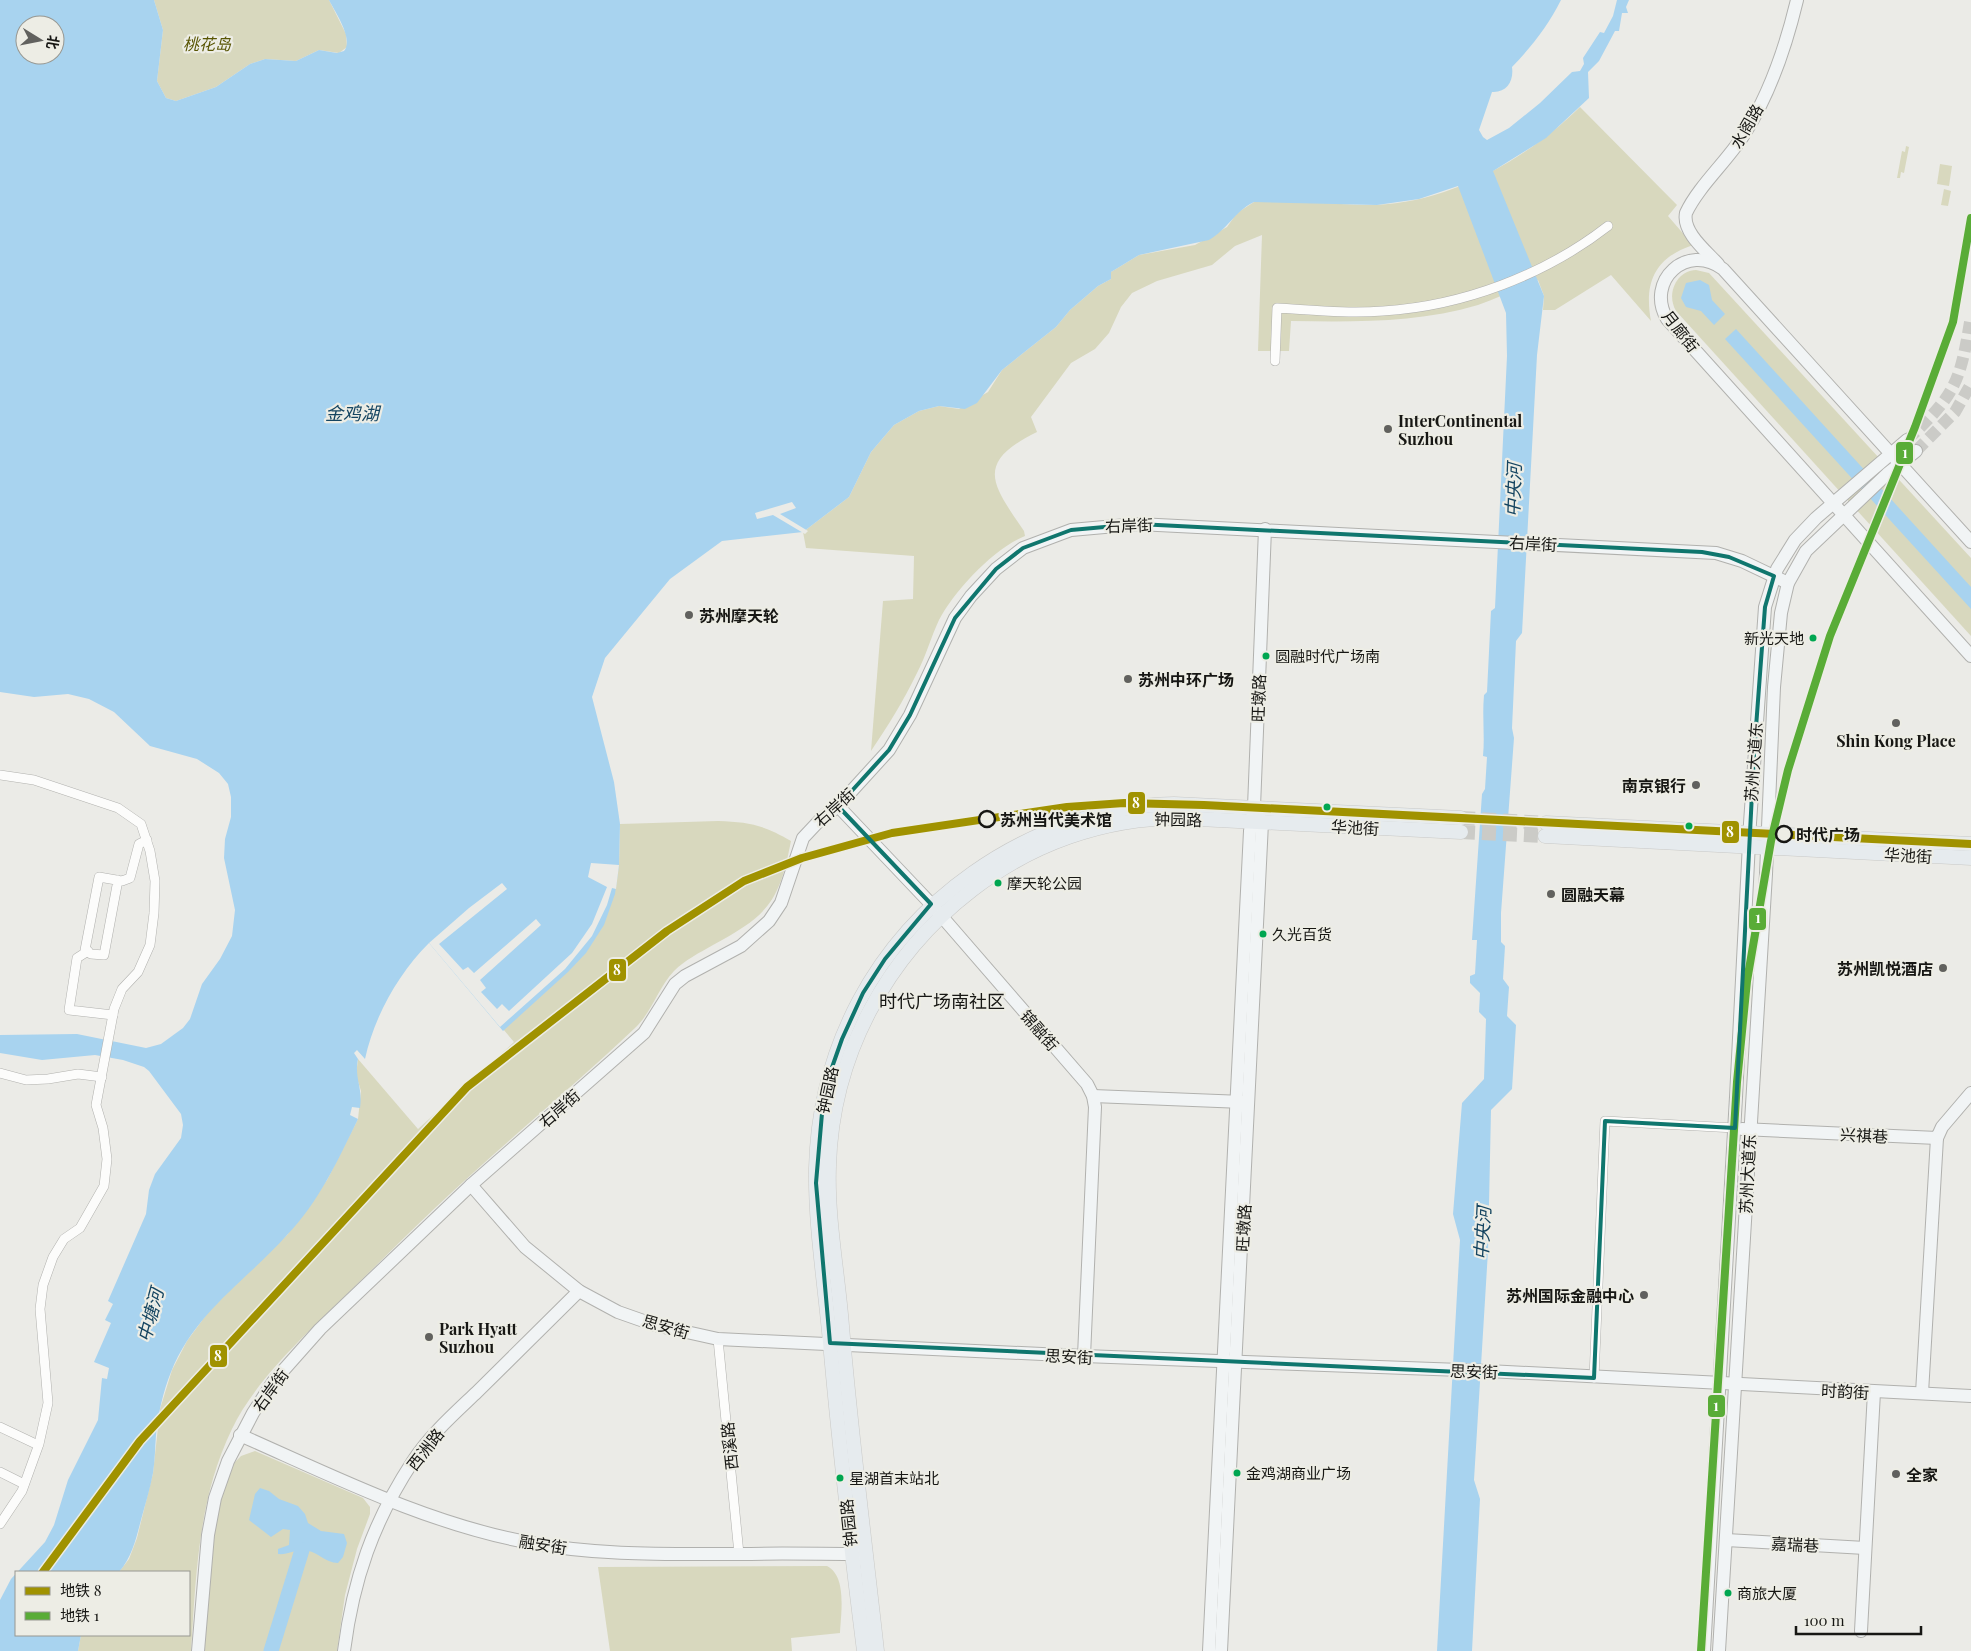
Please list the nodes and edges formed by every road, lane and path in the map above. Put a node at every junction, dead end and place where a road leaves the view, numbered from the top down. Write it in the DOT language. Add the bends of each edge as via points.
graph roads {
  1 [pos="1797,0"];
  2 [pos="1608,226"];
  3 [pos="1696,240"];
  4 [pos="1681,264"];
  5 [pos="1723,269"];
  6 [pos="1275,361"];
  7 [pos="1906,440"];
  8 [pos="1916,451"];
  9 [pos="1891,455"];
  10 [pos="1899,465"];
  11 [pos="1883,469"];
  12 [pos="1833,505"];
  13 [pos="1843,516"];
  14 [pos="1265,529"];
  15 [pos="1971,542"];
  16 [pos="1774,576"];
  17 [pos="1788,583"];
  18 [pos="1971,656"];
  19 [pos="0,775"];
  20 [pos="838,806"];
  21 [pos="1254,807"];
  22 [pos="1256,823"];
  23 [pos="1546,829"];
  24 [pos="1767,833"];
  25 [pos="1749,839"];
  26 [pos="147,840"];
  27 [pos="1971,844"];
  28 [pos="1767,847"];
  29 [pos="1971,858"];
  30 [pos="118,880"];
  31 [pos="931,904"];
  32 [pos="941,915"];
  33 [pos="88,951"];
  34 [pos="113,1015"];
  35 [pos="0,1073"];
  36 [pos="102,1076"];
  37 [pos="1971,1093"];
  38 [pos="1093,1096"];
  39 [pos="1243,1102"];
  40 [pos="1735,1128"];
  41 [pos="1750,1129"];
  42 [pos="1936,1138"];
  43 [pos="471,1185"];
  44 [pos="580,1291"];
  45 [pos="718,1339"];
  46 [pos="837,1343"];
  47 [pos="1084,1356"];
  48 [pos="1231,1362"];
  49 [pos="1594,1378"];
  50 [pos="1720,1385"];
  51 [pos="1735,1386"];
  52 [pos="1874,1392"];
  53 [pos="1922,1393"];
  54 [pos="1971,1396"];
  55 [pos="0,1428"];
  56 [pos="240,1435"];
  57 [pos="38,1445"];
  58 [pos="0,1472"];
  59 [pos="24,1484"];
  60 [pos="389,1501"];
  61 [pos="0,1524"];
  62 [pos="1726,1540"];
  63 [pos="1865,1548"];
  64 [pos="739,1554"];
  65 [pos="859,1554"];
  66 [pos="1861,1631"];
  67 [pos="198,1651"];
  68 [pos="344,1651"];
  69 [pos="864,1651"];
  70 [pos="877,1651"];
  71 [pos="1209,1651"];
  72 [pos="1221,1651"];
  73 [pos="1704,1651"];
  74 [pos="1719,1651"];
  1 -- 3 [label="street, 水阁路" via="1780,55 1750,123 1686,213 1686,224"];
  2 -- 6 [label="street" via="1565,254 1524,275 1462,298 1384,311 1277,308"];
  3 -- 4 [label="street" via="1696,252"];
  3 -- 5 [label="street, 水阁路"];
  4 -- 5 [label="street" via="1701,260"];
  4 -- 12 [label="street, 月廊街" via="1662,285 1660,299 1667,319"];
  5 -- 9 [label="street"];
  7 -- 9 [label="street, 苏州大道东"];
  8 -- 10 [label="street, 苏州大道东"];
  9 -- 10 [label="street"];
  9 -- 11 [label="street, 苏州大道东"];
  10 -- 11 [label="street, 苏州大道东"];
  10 -- 15 [label="street"];
  11 -- 12 [label="street, 苏州大道东"];
  11 -- 13 [label="street, 苏州大道东"];
  12 -- 13 [label="street, 月廊街"];
  12 -- 16 [label="street, 苏州大道东" via="1795,540"];
  13 -- 17 [label="street, 苏州大道东" via="1806,551"];
  13 -- 18 [label="street, 月廊街"];
  14 -- 16 [label="street, 右岸街" via="1716,554 1742,561"];
  14 -- 20 [label="street, 右岸街" via="1138,524 1100,526 1072,530 1023,548 996,569 960,610 910,715 888,750"];
  14 -- 21 [label="street, 旺墩路"];
  16 -- 17 [label="street, 右岸街"];
  16 -- 25 [label="street, 苏州大道东" via="1763,628"];
  17 -- 24 [label="street, 苏州大道东" via="1779,622"];
  19 -- 26 [label="street" via="34,780 118,808 142,824"];
  20 -- 31 [label="street, 锦融街"];
  20 -- 43 [label="street, 右岸街" via="802,838 781,903 769,921 741,946 685,976 666,996 655,1020 644,1033"];
  21 -- 22 [label="street, 旺墩路"];
  21 -- 22 [label="main road, 华池街" via="1461,825"];
  21 -- 31 [label="main road, 钟园路" via="1153,805 1071,823 1018,845 982,866"];
  22 -- 32 [label="main road, 钟园路" via="1157,818 1118,823 1081,833 1044,846 1006,865"];
  22 -- 39 [label="street, 旺墩路"];
  23 -- 25 [label="main road, 华池街"];
  24 -- 25 [label="main road, 华池街"];
  24 -- 27 [label="main road, 华池街"];
  24 -- 28 [label="street, 苏州大道东"];
  25 -- 28 [label="main road, 华池街"];
  25 -- 40 [label="street, 苏州大道东"];
  26 -- 30 [label="street" via="139,844 130,878"];
  26 -- 34 [label="street" via="155,881 150,945 138,972 122,989"];
  28 -- 29 [label="main road, 华池街"];
  28 -- 41 [label="street, 苏州大道东"];
  30 -- 33 [label="street" via="104,955"];
  30 -- 33 [label="street" via="99,877 85,950"];
  31 -- 32 [label="street, 锦融街"];
  31 -- 46 [label="main road, 钟园路" via="885,959 863,994 842,1039 824,1090 816,1183"];
  32 -- 38 [label="street, 锦融街" via="1087,1084"];
  32 -- 46 [label="main road, 钟园路" via="900,962 872,1004 848,1059 836,1102 829,1183"];
  33 -- 34 [label="street" via="77,958 69,1010"];
  34 -- 36 [label="street"];
  35 -- 36 [label="street" via="26,1080 78,1074"];
  36 -- 57 [label="street" via="96,1105 106,1151 104,1186 80,1228 64,1239 53,1257 43,1286 40,1309 48,1404"];
  37 -- 42 [label="street"];
  38 -- 39 [label="street"];
  38 -- 47 [label="street"];
  39 -- 48 [label="street, 旺墩路"];
  40 -- 41 [label="street, 兴祺巷"];
  40 -- 49 [label="street" via="1605,1121"];
  40 -- 50 [label="street, 苏州大道东"];
  41 -- 42 [label="street, 兴祺巷"];
  41 -- 51 [label="street, 苏州大道东"];
  42 -- 53 [label="street"];
  43 -- 44 [label="street, 思安街" via="525,1246"];
  43 -- 56 [label="street, 右岸街" via="304,1346 273,1382"];
  44 -- 45 [label="street, 思安街" via="618,1312 655,1325"];
  44 -- 60 [label="street, 西洲路" via="445,1423 414,1460"];
  45 -- 46 [label="street, 思安街"];
  45 -- 64 [label="street, 西溪路"];
  46 -- 47 [label="street, 思安街"];
  46 -- 65 [label="main road, 钟园路"];
  47 -- 48 [label="street, 思安街"];
  48 -- 49 [label="street, 思安街"];
  48 -- 71 [label="street, 旺墩路"];
  48 -- 72 [label="street, 旺墩路"];
  49 -- 50 [label="street, 思安街"];
  50 -- 51 [label="street, 时韵街"];
  50 -- 73 [label="street, 苏州大道东"];
  51 -- 52 [label="street, 时韵街"];
  51 -- 62 [label="street, 苏州大道东"];
  52 -- 53 [label="street, 时韵街"];
  52 -- 63 [label="street"];
  53 -- 54 [label="street, 时韵街"];
  55 -- 57 [label="street"];
  56 -- 60 [label="street, 融安街"];
  56 -- 67 [label="street, 右岸街" via="211,1514"];
  57 -- 59 [label="street"];
  58 -- 59 [label="street"];
  59 -- 61 [label="street"];
  60 -- 64 [label="street, 融安街" via="488,1533 566,1548 664,1555"];
  60 -- 68 [label="street, 西洲路" via="360,1567 352,1594"];
  62 -- 63 [label="street, 嘉瑞巷"];
  62 -- 74 [label="street, 苏州大道东"];
  63 -- 66 [label="street"];
  64 -- 65 [label="street, 融安街"];
  65 -- 69 [label="main road, 钟园路"];
  65 -- 70 [label="main road, 钟园路"];
}
